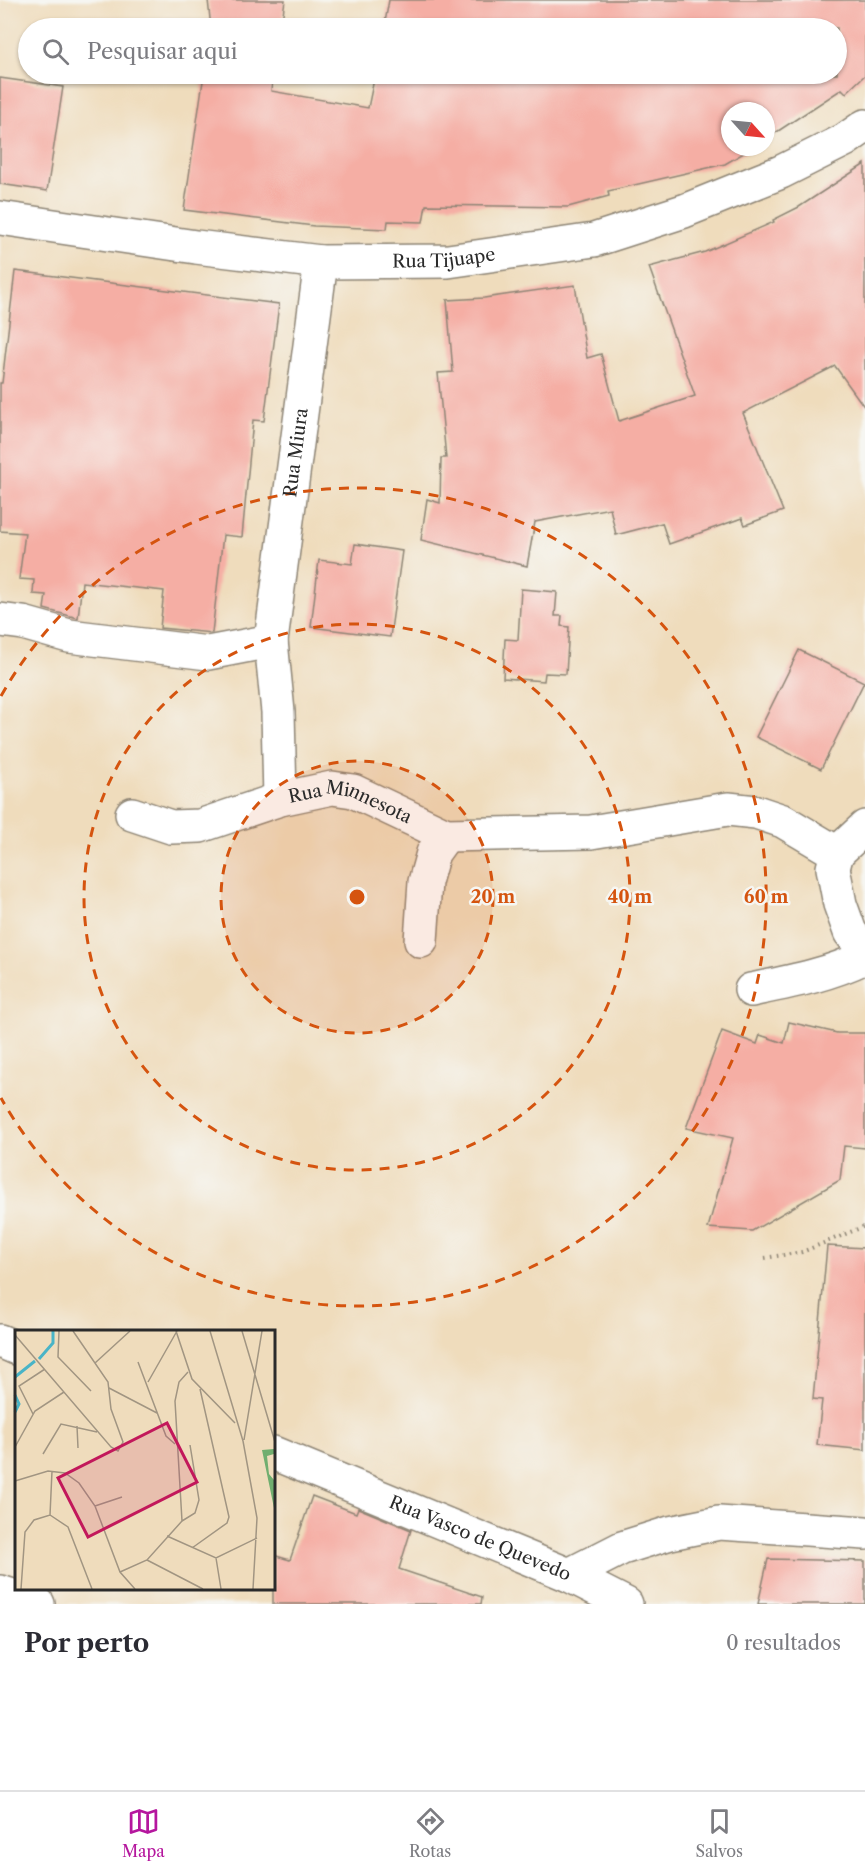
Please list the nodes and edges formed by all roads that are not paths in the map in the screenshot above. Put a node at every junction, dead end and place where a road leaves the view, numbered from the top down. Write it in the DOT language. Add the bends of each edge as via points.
graph roads {
  1 [pos="865,126"];
  2 [pos="0,218"];
  3 [pos="321,262"];
  4 [pos="0,620"];
  5 [pos="271,641"];
  6 [pos="280,799"];
  7 [pos="132,814"];
  8 [pos="865,827"];
  9 [pos="446,835"];
  10 [pos="837,853"];
  11 [pos="421,940"];
  12 [pos="865,951"];
  13 [pos="865,957"];
  14 [pos="751,990"];
  15 [pos="0,1341"];
  16 [pos="15,1348"];
  17 [pos="274,1453"];
  18 [pos="865,1533"];
  19 [pos="569,1575"];
  20 [pos="0,1592"];
  21 [pos="38,1604"];
  22 [pos="626,1604"];
  1 -- 3 [label="street, Rua Tijuape" via="782,172 684,211 594,240 448,261"];
  2 -- 3 [label="street, Rua Tijuape"];
  3 -- 5 [label="street, Rua Miura"];
  4 -- 5 [label="street" via="69,636 207,653"];
  5 -- 6 [label="street, Rua Minnesota"];
  6 -- 7 [label="street" via="200,826 171,827"];
  6 -- 9 [label="street, Rua Minnesota" via="332,788 353,791"];
  8 -- 10 [label="street"];
  9 -- 10 [label="street, Rua Minnesota" via="591,832 728,809 756,812 783,821"];
  9 -- 11 [label="street" via="433,853 425,882"];
  10 -- 12 [label="street" via="833,868 840,904 850,932"];
  13 -- 14 [label="street" via="813,977"];
  15 -- 16 [label="street"];
  17 -- 19 [label="street, Rua Vasco de Quevedo"];
  18 -- 19 [label="street, Rua Vasco de Quevedo" via="719,1523 621,1548"];
  19 -- 22 [label="street"];
  20 -- 21 [label="street"];
}
